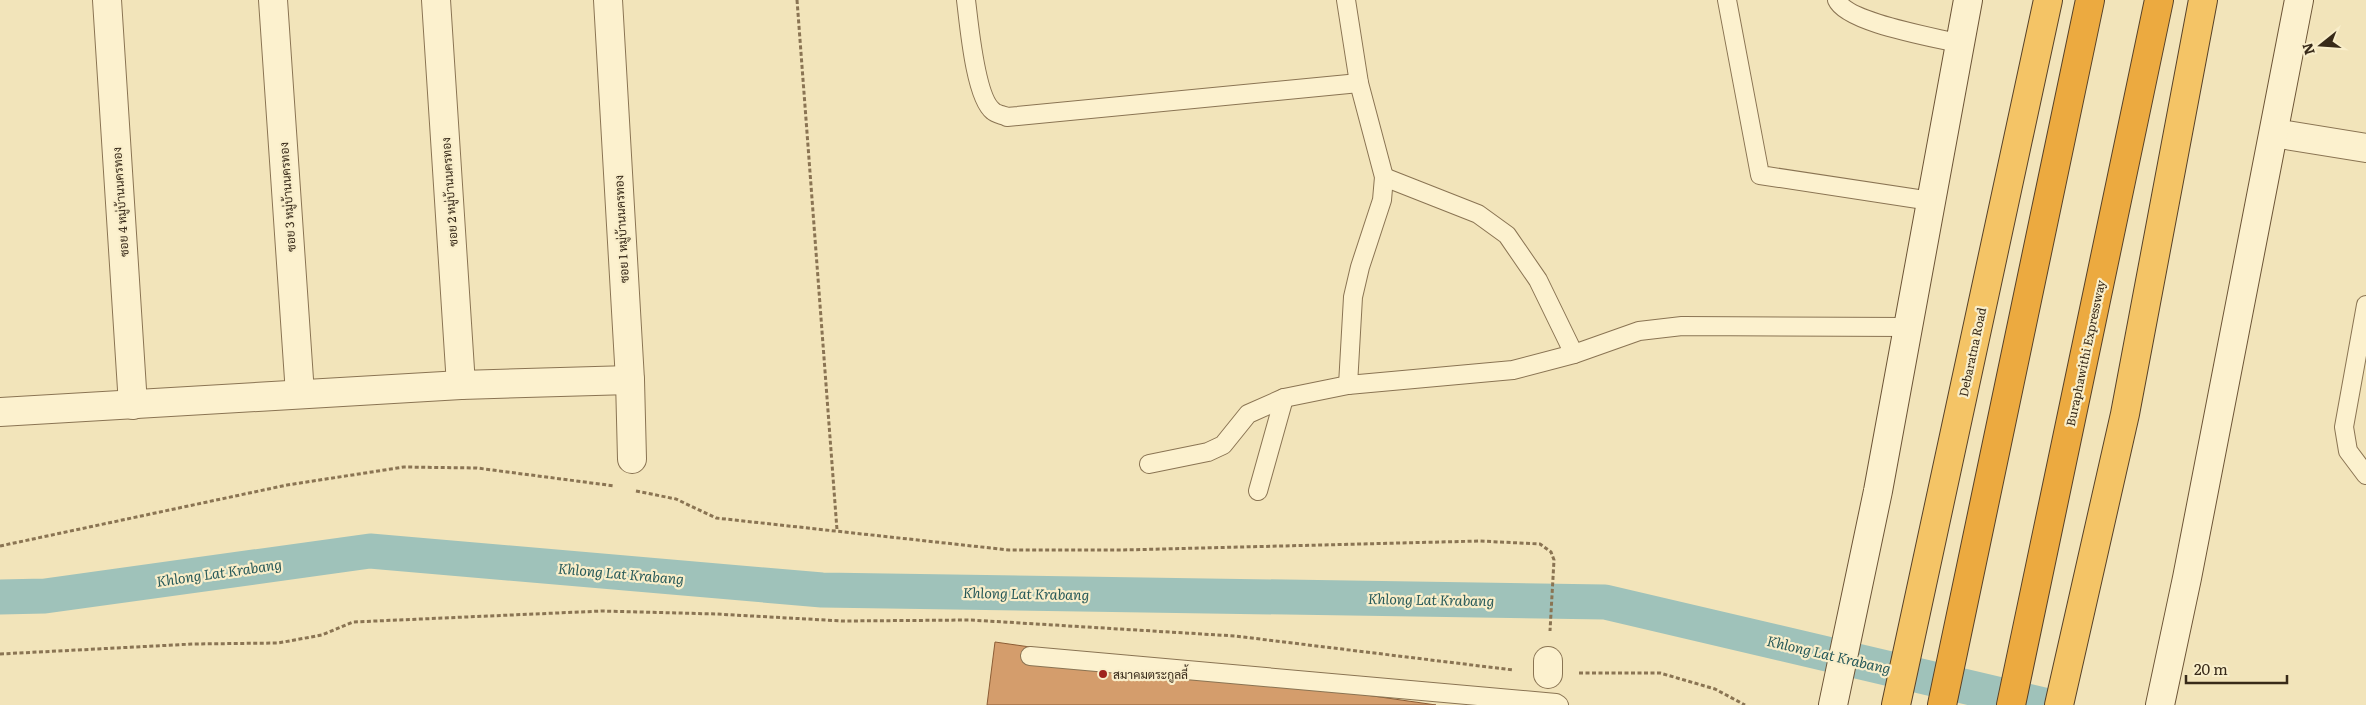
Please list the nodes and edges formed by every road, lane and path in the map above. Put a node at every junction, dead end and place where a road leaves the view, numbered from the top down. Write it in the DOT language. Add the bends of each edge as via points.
graph roads {
  1 [pos="107,0"];
  2 [pos="273,0"];
  3 [pos="436,0"];
  4 [pos="608,0"];
  5 [pos="797,0"];
  6 [pos="966,0"];
  7 [pos="1346,0"];
  8 [pos="1727,0"];
  9 [pos="1837,0"];
  10 [pos="1968,0"];
  11 [pos="2048,0"];
  12 [pos="2090,0"];
  13 [pos="2159,0"];
  14 [pos="2203,0"];
  15 [pos="2299,0"];
  16 [pos="1960,44"];
  17 [pos="1359,83"];
  18 [pos="2274,133"];
  19 [pos="2366,148"];
  20 [pos="1384,177"];
  21 [pos="1931,201"];
  22 [pos="2366,305"];
  23 [pos="1908,327"];
  24 [pos="1574,354"];
  25 [pos="630,380"];
  26 [pos="461,385"];
  27 [pos="1348,385"];
  28 [pos="300,394"];
  29 [pos="1284,398"];
  30 [pos="133,405"];
  31 [pos="0,412"];
  32 [pos="632,459"];
  33 [pos="1149,464"];
  34 [pos="2366,475"];
  35 [pos="620,487"];
  36 [pos="629,489"];
  37 [pos="1258,490"];
  38 [pos="837,530"];
  39 [pos="0,546"];
  40 [pos="0,654"];
  41 [pos="1030,656"];
  42 [pos="1548,668"];
  43 [pos="1559,705"];
  44 [pos="1745,705"];
  45 [pos="1833,705"];
  46 [pos="1896,705"];
  47 [pos="1942,705"];
  48 [pos="2011,705"];
  49 [pos="2059,705"];
  50 [pos="2160,705"];
  1 -- 30 [label="street, ซอย 4 หมู่บ้านนครทอง"];
  2 -- 28 [label="street, ซอย 3 หมู่บ้านนครทอง"];
  3 -- 26 [label="street, ซอย 2 หมู่บ้านนครทอง"];
  4 -- 25 [label="street, ซอย 1 หมู่บ้านนครทอง"];
  5 -- 38 [label="path"];
  6 -- 17 [label="lane" via="983,96 992,110 1007,117"];
  7 -- 17 [label="lane"];
  8 -- 21 [label="lane" via="1760,175"];
  9 -- 16 [label="lane" via="1843,10 1860,19"];
  10 -- 16 [label="street"];
  11 -- 46 [label="highway, Debaratna Road"];
  12 -- 47 [label="highway"];
  13 -- 48 [label="highway, Buraphawithi Expressway"];
  14 -- 49 [label="highway" via="2125,414"];
  15 -- 18 [label="street"];
  16 -- 21 [label="street"];
  17 -- 20 [label="lane"];
  18 -- 19 [label="street"];
  18 -- 50 [label="street"];
  20 -- 24 [label="lane" via="1478,214 1507,235 1538,280"];
  20 -- 27 [label="lane" via="1382,200 1353,297"];
  21 -- 23 [label="street"];
  22 -- 34 [label="lane" via="2344,427 2348,451"];
  23 -- 24 [label="lane" via="1682,326 1639,332"];
  23 -- 45 [label="street"];
  24 -- 27 [label="lane" via="1514,370"];
  25 -- 26 [label="street"];
  25 -- 32 [label="street, ซอย 1 หมู่บ้านนครทอง"];
  26 -- 28 [label="street"];
  27 -- 29 [label="lane"];
  28 -- 30 [label="street"];
  29 -- 33 [label="lane" via="1248,414 1223,445 1208,452"];
  29 -- 37 [label="lane"];
  30 -- 31 [label="street"];
  35 -- 39 [label="path" via="477,468 404,467 287,485"];
  36 -- 38 [label="path" via="676,499 716,518"];
  38 -- 42 [label="path" via="1009,550 1480,541 1540,544 1551,552 1554,560"];
  40 -- 42 [label="path" via="278,643 322,635 353,622 611,611 843,622 971,620 1235,636"];
  41 -- 43 [label="lane"];
  42 -- 44 [label="path" via="1660,673 1715,689"];
}
